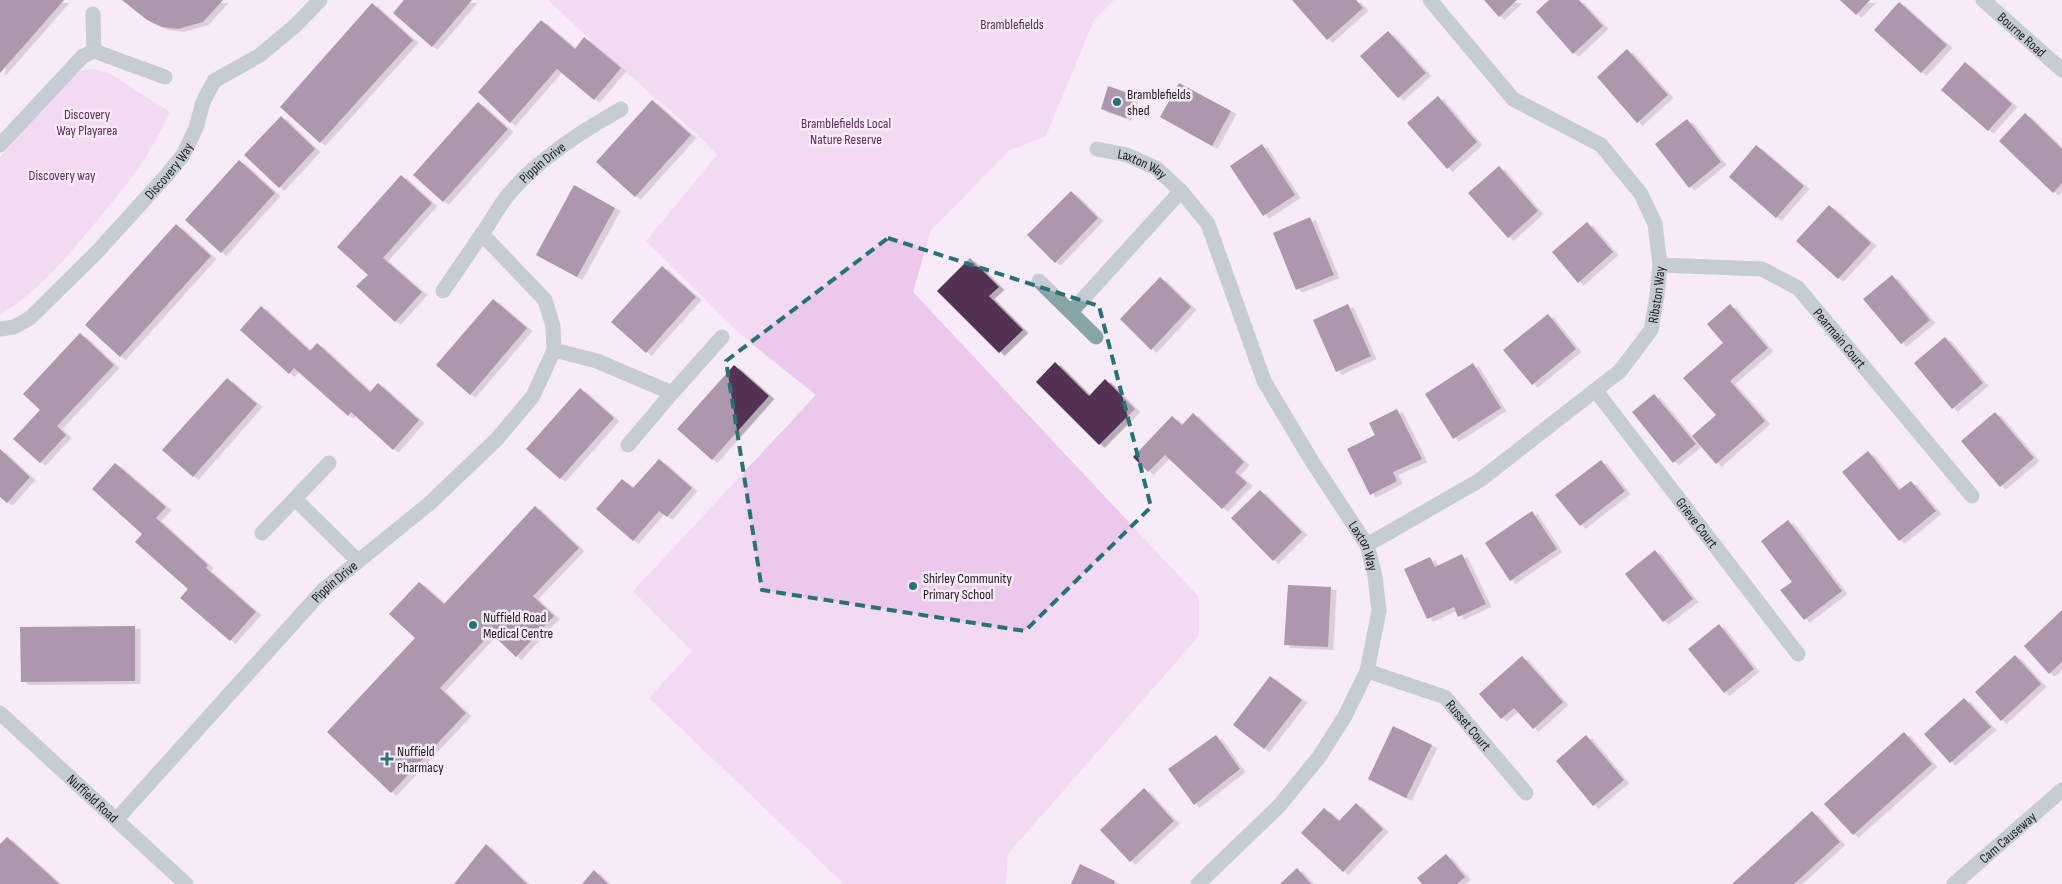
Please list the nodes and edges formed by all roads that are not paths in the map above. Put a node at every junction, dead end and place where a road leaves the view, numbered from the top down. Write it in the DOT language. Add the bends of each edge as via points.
graph roads {
  1 [pos="320,0"];
  2 [pos="1430,0"];
  3 [pos="1983,0"];
  4 [pos="94,14"];
  5 [pos="94,51"];
  6 [pos="2062,70"];
  7 [pos="165,77"];
  8 [pos="621,109"];
  9 [pos="0,145"];
  10 [pos="1097,149"];
  11 [pos="1181,191"];
  12 [pos="482,234"];
  13 [pos="1660,265"];
  14 [pos="1039,281"];
  15 [pos="443,291"];
  16 [pos="1071,312"];
  17 [pos="0,329"];
  18 [pos="722,337"];
  19 [pos="1096,337"];
  20 [pos="554,350"];
  21 [pos="1596,391"];
  22 [pos="672,393"];
  23 [pos="628,445"];
  24 [pos="328,462"];
  25 [pos="1972,496"];
  26 [pos="295,499"];
  27 [pos="262,533"];
  28 [pos="1367,545"];
  29 [pos="358,561"];
  30 [pos="1798,654"];
  31 [pos="1367,671"];
  32 [pos="0,713"];
  33 [pos="2062,790"];
  34 [pos="1526,793"];
  35 [pos="117,818"];
  36 [pos="186,884"];
  37 [pos="1198,884"];
  38 [pos="1954,884"];
  1 -- 17 [label="street, Discovery Way" via="260,55 214,81 202,102 196,128 166,176 30,318 14,327"];
  2 -- 13 [label="street, Ribston Way" via="1513,99 1601,145 1641,194 1655,224"];
  3 -- 6 [label="street, Bourne Road"];
  4 -- 5 [label="street"];
  5 -- 7 [label="street"];
  5 -- 9 [label="street" via="83,56"];
  8 -- 12 [label="street, Pippin Drive" via="586,129 538,166 508,196"];
  10 -- 11 [label="street, Laxton Way" via="1127,154 1156,168"];
  11 -- 16 [label="street, Laxton Way"];
  11 -- 28 [label="street, Laxton Way" via="1208,224 1264,381"];
  12 -- 15 [label="street, Pippin Drive"];
  12 -- 20 [label="street, Pippin Drive" via="545,300 554,326"];
  13 -- 21 [label="street, Ribston Way" via="1651,330 1620,371"];
  13 -- 25 [label="street, Pearmain Court" via="1762,269 1798,288"];
  14 -- 16 [label="street"];
  16 -- 19 [label="street"];
  18 -- 22 [label="street"];
  20 -- 22 [label="street" via="597,361"];
  20 -- 29 [label="street, Pippin Drive" via="533,396 498,439 430,503"];
  21 -- 28 [label="street, Ribston Way" via="1480,480"];
  21 -- 30 [label="street, Grieve Court"];
  22 -- 23 [label="street"];
  24 -- 26 [label="street"];
  26 -- 27 [label="street"];
  26 -- 29 [label="street"];
  28 -- 31 [label="street, Laxton Way" via="1379,611"];
  29 -- 35 [label="street, Pippin Drive" via="324,589"];
  31 -- 34 [label="street, Russet Court" via="1445,698"];
  31 -- 37 [label="street, Laxton Way" via="1345,716 1319,757 1279,806"];
  32 -- 35 [label="street, Nuffield Road"];
  33 -- 38 [label="street, Cam Causeway"];
  35 -- 36 [label="street, Nuffield Road"];
}
